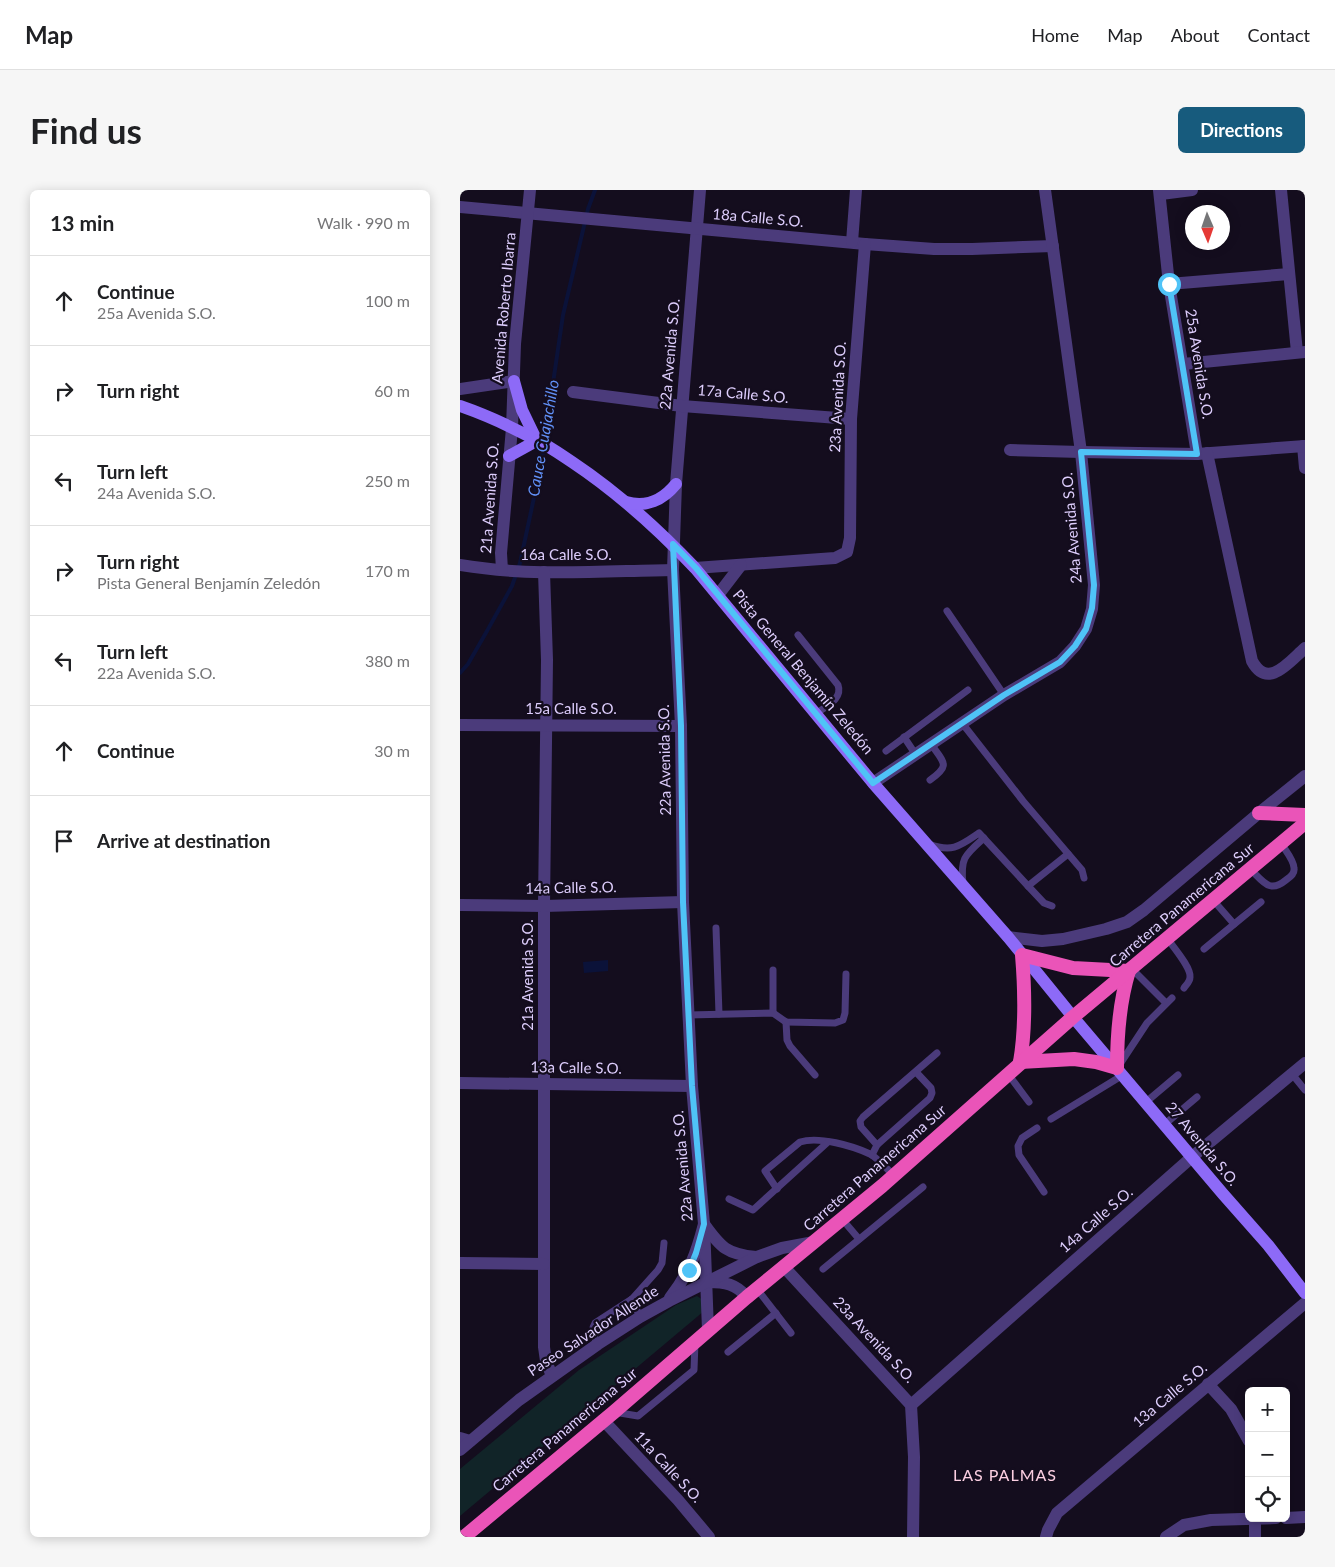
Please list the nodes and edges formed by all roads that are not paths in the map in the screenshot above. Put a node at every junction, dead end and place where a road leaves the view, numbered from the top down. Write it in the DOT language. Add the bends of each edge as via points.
graph roads {
  1 [pos="530,190"];
  2 [pos="700,190"];
  3 [pos="856,190"];
  4 [pos="1045,190"];
  5 [pos="1192,190"];
  6 [pos="1281,190"];
  7 [pos="1160,192"];
  8 [pos="460,207"];
  9 [pos="528,213"];
  10 [pos="697,229"];
  11 [pos="852,242"];
  12 [pos="865,244"];
  13 [pos="1053,246"];
  14 [pos="1289,274"];
  15 [pos="1169,284"];
  16 [pos="1301,352"];
  17 [pos="1183,364"];
  18 [pos="514,381"];
  19 [pos="460,389"];
  20 [pos="574,392"];
  21 [pos="460,406"];
  22 [pos="682,406"];
  23 [pos="851,419"];
  24 [pos="512,428"];
  25 [pos="538,440"];
  26 [pos="1304,446"];
  27 [pos="1010,450"];
  28 [pos="1081,452"];
  29 [pos="1202,453"];
  30 [pos="509,456"];
  31 [pos="1305,468"];
  32 [pos="676,484"];
  33 [pos="624,501"];
  34 [pos="673,544"];
  35 [pos="460,565"];
  36 [pos="741,566"];
  37 [pos="696,568"];
  38 [pos="673,570"];
  39 [pos="507,571"];
  40 [pos="544,572"];
  41 [pos="718,595"];
  42 [pos="947,611"];
  43 [pos="798,635"];
  44 [pos="1305,648"];
  45 [pos="968,690"];
  46 [pos="1004,695"];
  47 [pos="817,714"];
  48 [pos="962,723"];
  49 [pos="460,725"];
  50 [pos="546,725"];
  51 [pos="681,726"];
  52 [pos="904,737"];
  53 [pos="931,744"];
  54 [pos="886,751"];
  55 [pos="916,755"];
  56 [pos="1305,776"];
  57 [pos="930,780"];
  58 [pos="873,783"];
  59 [pos="1259,813"];
  60 [pos="1305,814"];
  61 [pos="1303,828"];
  62 [pos="981,835"];
  63 [pos="923,841"];
  64 [pos="1281,843"];
  65 [pos="1068,854"];
  66 [pos="1250,869"];
  67 [pos="1084,878"];
  68 [pos="1028,886"];
  69 [pos="963,887"];
  70 [pos="1213,900"];
  71 [pos="683,902"];
  72 [pos="1261,902"];
  73 [pos="460,905"];
  74 [pos="544,906"];
  75 [pos="1052,906"];
  76 [pos="1234,924"];
  77 [pos="716,928"];
  78 [pos="1008,937"];
  79 [pos="1167,938"];
  80 [pos="1204,949"];
  81 [pos="1022,955"];
  82 [pos="1130,969"];
  83 [pos="773,970"];
  84 [pos="846,974"];
  85 [pos="1184,988"];
  86 [pos="1172,998"];
  87 [pos="1166,1003"];
  88 [pos="773,1013"];
  89 [pos="719,1014"];
  90 [pos="688,1015"];
  91 [pos="1073,1017"];
  92 [pos="786,1022"];
  93 [pos="937,1054"];
  94 [pos="1020,1062"];
  95 [pos="1305,1064"];
  96 [pos="916,1072"];
  97 [pos="1120,1072"];
  98 [pos="1007,1074"];
  99 [pos="1292,1074"];
  100 [pos="815,1075"];
  101 [pos="1178,1075"];
  102 [pos="460,1083"];
  103 [pos="545,1084"];
  104 [pos="692,1086"];
  105 [pos="1305,1090"];
  106 [pos="1196,1096"];
  107 [pos="1029,1102"];
  108 [pos="1146,1102"];
  109 [pos="1051,1119"];
  110 [pos="1165,1124"];
  111 [pos="1037,1128"];
  112 [pos="828,1142"];
  113 [pos="877,1145"];
  114 [pos="872,1155"];
  115 [pos="1192,1157"];
  116 [pos="894,1176"];
  117 [pos="923,1187"];
  118 [pos="777,1189"];
  119 [pos="1044,1192"];
  120 [pos="729,1198"];
  121 [pos="842,1219"];
  122 [pos="704,1224"];
  123 [pos="859,1239"];
  124 [pos="814,1242"];
  125 [pos="664,1243"];
  126 [pos="757,1257"];
  127 [pos="460,1263"];
  128 [pos="544,1264"];
  129 [pos="784,1267"];
  130 [pos="823,1269"];
  131 [pos="706,1282"];
  132 [pos="752,1293"];
  133 [pos="1305,1293"];
  134 [pos="632,1299"];
  135 [pos="669,1300"];
  136 [pos="1305,1303"];
  137 [pos="776,1313"];
  138 [pos="640,1317"];
  139 [pos="708,1330"];
  140 [pos="792,1333"];
  141 [pos="695,1342"];
  142 [pos="598,1344"];
  143 [pos="728,1352"];
  144 [pos="552,1376"];
  145 [pos="1208,1384"];
  146 [pos="911,1404"];
  147 [pos="608,1416"];
  148 [pos="1245,1434"];
  149 [pos="465,1440"];
  150 [pos="460,1450"];
  151 [pos="1305,1517"];
  152 [pos="1290,1518"];
  153 [pos="1245,1519"];
  154 [pos="1255,1522"];
  155 [pos="464,1537"];
  156 [pos="709,1537"];
  157 [pos="913,1537"];
  158 [pos="1046,1537"];
  159 [pos="1166,1537"];
  160 [pos="1255,1537"];
  1 -- 9 [label="street, Avenida Roberto Ibarra"];
  2 -- 10 [label="street, 22a Avenida S.O."];
  3 -- 11 [label="street"];
  4 -- 13 [label="street, 24a Avenida S.O."];
  5 -- 7 [label="street"];
  6 -- 14 [label="street"];
  7 -- 15 [label="street, 25a Avenida S.O."];
  8 -- 9 [label="street, 18a Calle S.O."];
  9 -- 10 [label="street, 18a Calle S.O."];
  9 -- 18 [label="street, Avenida Roberto Ibarra"];
  10 -- 11 [label="street, 18a Calle S.O."];
  10 -- 22 [label="street, 22a Avenida S.O."];
  11 -- 12 [label="street, 18a Calle S.O."];
  12 -- 13 [label="street, 18a Calle S.O." via="972,250"];
  12 -- 23 [label="street, 23a Avenida S.O."];
  13 -- 28 [label="street, 24a Avenida S.O."];
  14 -- 15 [label="street"];
  14 -- 16 [label="street"];
  15 -- 17 [label="street, 25a Avenida S.O."];
  16 -- 17 [label="street"];
  17 -- 29 [label="street, 25a Avenida S.O."];
  18 -- 19 [label="street"];
  18 -- 24 [label="street, Avenida Roberto Ibarra"];
  18 -- 25 [label="main road" via="522,410"];
  20 -- 22 [label="street, 17a Calle S.O."];
  21 -- 24 [label="main road, Pista General Benjamín Zeledón"];
  22 -- 23 [label="street, 17a Calle S.O."];
  22 -- 32 [label="street, 22a Avenida S.O."];
  23 -- 36 [label="street, 23a Avenida S.O." via="850,538 847,552 835,558"];
  24 -- 25 [label="main road, Pista General Benjamín Zeledón"];
  24 -- 30 [label="street, 21a Avenida S.O."];
  25 -- 30 [label="main road"];
  25 -- 33 [label="main road, Pista General Benjamín Zeledón"];
  26 -- 29 [label="street"];
  26 -- 31 [label="street"];
  27 -- 28 [label="street"];
  28 -- 29 [label="street"];
  28 -- 46 [label="street, 24a Avenida S.O." via="1094,585 1086,629 1060,662"];
  29 -- 44 [label="street, 25a Avenida S.O." via="1252,661 1257,670 1271,674 1280,671"];
  30 -- 39 [label="street, 21a Avenida S.O." via="501,553"];
  32 -- 33 [label="main road" via="665,496 653,502"];
  32 -- 34 [label="street, 22a Avenida S.O."];
  33 -- 34 [label="main road, Pista General Benjamín Zeledón"];
  34 -- 37 [label="main road, Pista General Benjamín Zeledón"];
  34 -- 38 [label="street, 22a Avenida S.O."];
  35 -- 39 [label="street, 16a Calle S.O."];
  36 -- 37 [label="street"];
  36 -- 41 [label="street"];
  37 -- 41 [label="main road, Pista General Benjamín Zeledón"];
  38 -- 40 [label="street, 16a Calle S.O."];
  38 -- 51 [label="street, 22a Avenida S.O."];
  39 -- 40 [label="street, 16a Calle S.O."];
  40 -- 50 [label="street, 21a Avenida S.O."];
  41 -- 47 [label="main road, Pista General Benjamín Zeledón"];
  42 -- 46 [label="lane"];
  43 -- 47 [label="lane" via="840,691 838,697"];
  45 -- 52 [label="lane"];
  46 -- 48 [label="street, 24a Avenida S.O."];
  47 -- 58 [label="main road, Pista General Benjamín Zeledón"];
  48 -- 53 [label="street, 24a Avenida S.O."];
  48 -- 65 [label="lane"];
  49 -- 50 [label="street, 15a Calle S.O."];
  50 -- 51 [label="street, 15a Calle S.O."];
  50 -- 74 [label="street, 21a Avenida S.O."];
  51 -- 71 [label="street, 22a Avenida S.O."];
  52 -- 54 [label="lane"];
  52 -- 55 [label="lane"];
  53 -- 55 [label="street, 24a Avenida S.O."];
  53 -- 57 [label="lane" via="944,767"];
  55 -- 58 [label="street, 24a Avenida S.O."];
  56 -- 59 [label="street"];
  58 -- 63 [label="main road, Pista General Benjamín Zeledón"];
  59 -- 60 [label="highway"];
  59 -- 78 [label="street" via="1127,922 1063,939 1042,941"];
  61 -- 64 [label="highway, Carretera Panamericana Sur"];
  62 -- 63 [label="lane" via="945,849"];
  62 -- 68 [label="lane"];
  62 -- 69 [label="lane" via="962,863"];
  63 -- 69 [label="main road, Pista General Benjamín Zeledón"];
  64 -- 66 [label="highway, Carretera Panamericana Sur"];
  64 -- 66 [label="lane" via="1294,869 1293,874 1279,886 1267,885"];
  65 -- 67 [label="lane" via="1082,870"];
  65 -- 68 [label="lane"];
  66 -- 70 [label="highway, Carretera Panamericana Sur"];
  68 -- 75 [label="lane" via="1044,903"];
  69 -- 78 [label="main road, Pista General Benjamín Zeledón"];
  70 -- 76 [label="lane"];
  70 -- 79 [label="highway, Carretera Panamericana Sur"];
  71 -- 74 [label="street, 14a Calle S.O."];
  71 -- 90 [label="street, 22a Avenida S.O."];
  72 -- 76 [label="lane"];
  73 -- 74 [label="street, 14a Calle S.O."];
  74 -- 103 [label="street, 21a Avenida S.O."];
  76 -- 80 [label="lane"];
  77 -- 89 [label="lane"];
  78 -- 81 [label="main road, Pista General Benjamín Zeledón"];
  79 -- 82 [label="highway, Carretera Panamericana Sur"];
  79 -- 85 [label="lane" via="1189,970 1191,976"];
  81 -- 82 [label="highway" via="1073,968"];
  81 -- 91 [label="main road, Pista General Benjamín Zeledón"];
  81 -- 94 [label="highway" via="1025,998"];
  82 -- 87 [label="lane"];
  82 -- 91 [label="highway, Carretera Panamericana Sur"];
  82 -- 97 [label="highway" via="1120,1002"];
  83 -- 88 [label="lane"];
  84 -- 92 [label="lane" via="843,1020 835,1023"];
  86 -- 87 [label="lane"];
  87 -- 97 [label="lane" via="1147,1023"];
  88 -- 89 [label="lane"];
  88 -- 92 [label="lane"];
  89 -- 90 [label="lane"];
  90 -- 104 [label="street, 22a Avenida S.O."];
  91 -- 94 [label="highway, Carretera Panamericana Sur"];
  91 -- 97 [label="main road, 27 Avenida S.O."];
  92 -- 100 [label="lane" via="790,1046"];
  93 -- 96 [label="lane"];
  94 -- 97 [label="highway" via="1074,1059 1096,1062"];
  94 -- 98 [label="highway, Carretera Panamericana Sur"];
  95 -- 99 [label="street, 14a Calle S.O."];
  96 -- 113 [label="lane" via="931,1088 930,1098"];
  96 -- 113 [label="lane" via="860,1121"];
  97 -- 108 [label="main road, 27 Avenida S.O."];
  97 -- 109 [label="lane"];
  98 -- 107 [label="lane"];
  98 -- 116 [label="highway, Carretera Panamericana Sur"];
  99 -- 105 [label="lane"];
  99 -- 115 [label="street, 14a Calle S.O."];
  101 -- 108 [label="lane"];
  102 -- 103 [label="street, 13a Calle S.O."];
  103 -- 104 [label="street, 13a Calle S.O."];
  103 -- 128 [label="street, 21a Avenida S.O."];
  104 -- 122 [label="street, 22a Avenida S.O."];
  106 -- 110 [label="lane"];
  108 -- 110 [label="main road, 27 Avenida S.O."];
  110 -- 115 [label="main road, 27 Avenida S.O."];
  111 -- 119 [label="lane" via="1022,1138 1018,1146 1019,1155"];
  112 -- 114 [label="lane"];
  112 -- 118 [label="lane"];
  112 -- 118 [label="lane" via="800,1142 764,1171"];
  113 -- 114 [label="lane"];
  114 -- 116 [label="lane"];
  115 -- 133 [label="main road, 27 Avenida S.O."];
  115 -- 146 [label="street, 14a Calle S.O."];
  116 -- 121 [label="highway, Carretera Panamericana Sur"];
  117 -- 123 [label="lane"];
  118 -- 120 [label="lane" via="753,1210"];
  121 -- 123 [label="lane"];
  121 -- 124 [label="highway, Carretera Panamericana Sur"];
  122 -- 126 [label="street" via="718,1243 729,1250"];
  122 -- 131 [label="street, 22a Avenida S.O."];
  122 -- 135 [label="street" via="689,1270"];
  123 -- 130 [label="lane"];
  124 -- 126 [label="street, Paseo Salvador Allende"];
  124 -- 129 [label="highway, Carretera Panamericana Sur"];
  125 -- 134 [label="lane" via="658,1270"];
  126 -- 131 [label="street, Paseo Salvador Allende"];
  127 -- 128 [label="street"];
  128 -- 144 [label="street, 21a Avenida S.O." via="544,1347"];
  129 -- 132 [label="highway, Carretera Panamericana Sur"];
  129 -- 146 [label="street, 23a Avenida S.O."];
  131 -- 132 [label="street" via="727,1283"];
  131 -- 135 [label="street, Paseo Salvador Allende"];
  131 -- 139 [label="street, 22a Avenida S.O."];
  132 -- 137 [label="lane"];
  132 -- 139 [label="highway, Carretera Panamericana Sur"];
  134 -- 138 [label="lane"];
  134 -- 142 [label="lane" via="595,1323 592,1328"];
  135 -- 138 [label="street, Paseo Salvador Allende"];
  136 -- 145 [label="street, 13a Calle S.O."];
  137 -- 140 [label="lane"];
  137 -- 143 [label="lane"];
  138 -- 142 [label="street, Paseo Salvador Allende"];
  139 -- 141 [label="highway, Carretera Panamericana Sur"];
  141 -- 147 [label="highway, Carretera Panamericana Sur"];
  141 -- 147 [label="lane" via="694,1370 638,1416"];
  142 -- 144 [label="street, Paseo Salvador Allende"];
  144 -- 149 [label="street, Paseo Salvador Allende"];
  145 -- 148 [label="street" via="1231,1409"];
  145 -- 158 [label="street, 13a Calle S.O." via="1057,1513"];
  146 -- 157 [label="street, 23a Avenida S.O."];
  147 -- 155 [label="highway, Carretera Panamericana Sur"];
  147 -- 156 [label="street, 11a Calle S.O."];
  149 -- 150 [label="street, Paseo Salvador Allende"];
  151 -- 152 [label="street"];
  153 -- 159 [label="street" via="1184,1525"];
  154 -- 160 [label="street"];
}
